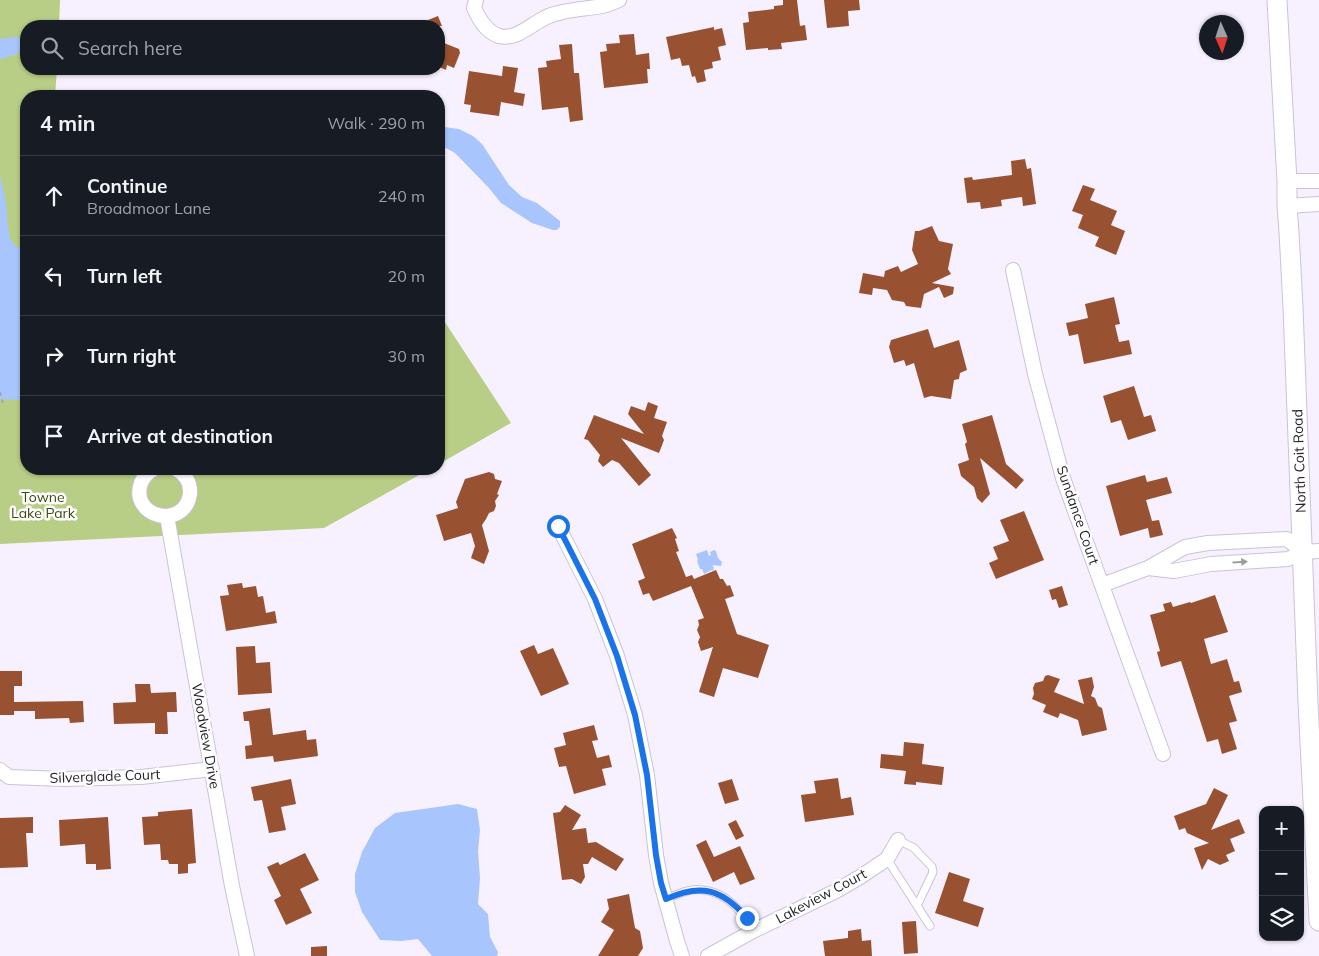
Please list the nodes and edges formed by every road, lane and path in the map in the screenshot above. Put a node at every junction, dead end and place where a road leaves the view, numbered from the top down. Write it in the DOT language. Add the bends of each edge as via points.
graph roads {
  1 [pos="476,0"];
  2 [pos="619,0"];
  3 [pos="1277,0"];
  4 [pos="1287,181"];
  5 [pos="1319,181"];
  6 [pos="1319,204"];
  7 [pos="1286,206"];
  8 [pos="1013,270"];
  9 [pos="0,392"];
  10 [pos="3,402"];
  11 [pos="146,475"];
  12 [pos="183,475"];
  13 [pos="167,516"];
  14 [pos="558,526"];
  15 [pos="1208,543"];
  16 [pos="1311,551"];
  17 [pos="1211,564"];
  18 [pos="1148,568"];
  19 [pos="1102,585"];
  20 [pos="1163,754"];
  21 [pos="212,769"];
  22 [pos="0,770"];
  23 [pos="898,840"];
  24 [pos="887,859"];
  25 [pos="666,899"];
  26 [pos="917,906"];
  27 [pos="1319,921"];
  28 [pos="930,926"];
  29 [pos="753,931"];
  30 [pos="248,956"];
  31 [pos="682,956"];
  32 [pos="708,956"];
  1 -- 2 [label="street" via="474,8 480,20 499,36 519,33 559,12 603,6"];
  3 -- 4 [label="main road, North Coit Road"];
  4 -- 5 [label="street"];
  4 -- 7 [label="main road, North Coit Road"];
  6 -- 7 [label="street"];
  7 -- 16 [label="main road, North Coit Road"];
  8 -- 19 [label="street, Sundance Court" via="1063,478"];
  9 -- 10 [label="path"];
  11 -- 13 [label="street" via="140,488 143,505 158,516"];
  12 -- 13 [label="street" via="190,491 188,500 184,508"];
  13 -- 21 [label="street, Woodview Drive"];
  14 -- 25 [label="street" via="595,599 635,715 647,775 656,855"];
  15 -- 16 [label="street" via="1287,540"];
  15 -- 17 [label="street"];
  15 -- 18 [label="street" via="1185,547"];
  17 -- 16 [label="street, one-way" via="1288,559"];
  16 -- 27 [label="main road, North Coit Road" via="1308,702"];
  17 -- 18 [label="street" via="1174,571"];
  18 -- 19 [label="street"];
  19 -- 20 [label="street, Sundance Court"];
  21 -- 22 [label="street, Silverglade Court" via="141,777 64,780 10,777"];
  21 -- 30 [label="street, Woodview Drive"];
  23 -- 24 [label="street, Lakeview Court"];
  23 -- 26 [label="lane" via="914,848 934,872"];
  24 -- 26 [label="lane"];
  24 -- 29 [label="street, Lakeview Court" via="836,891"];
  25 -- 29 [label="lane" via="691,890 720,895 747,918"];
  25 -- 31 [label="street"];
  26 -- 28 [label="lane"];
  29 -- 32 [label="street, Lakeview Court"];
}
